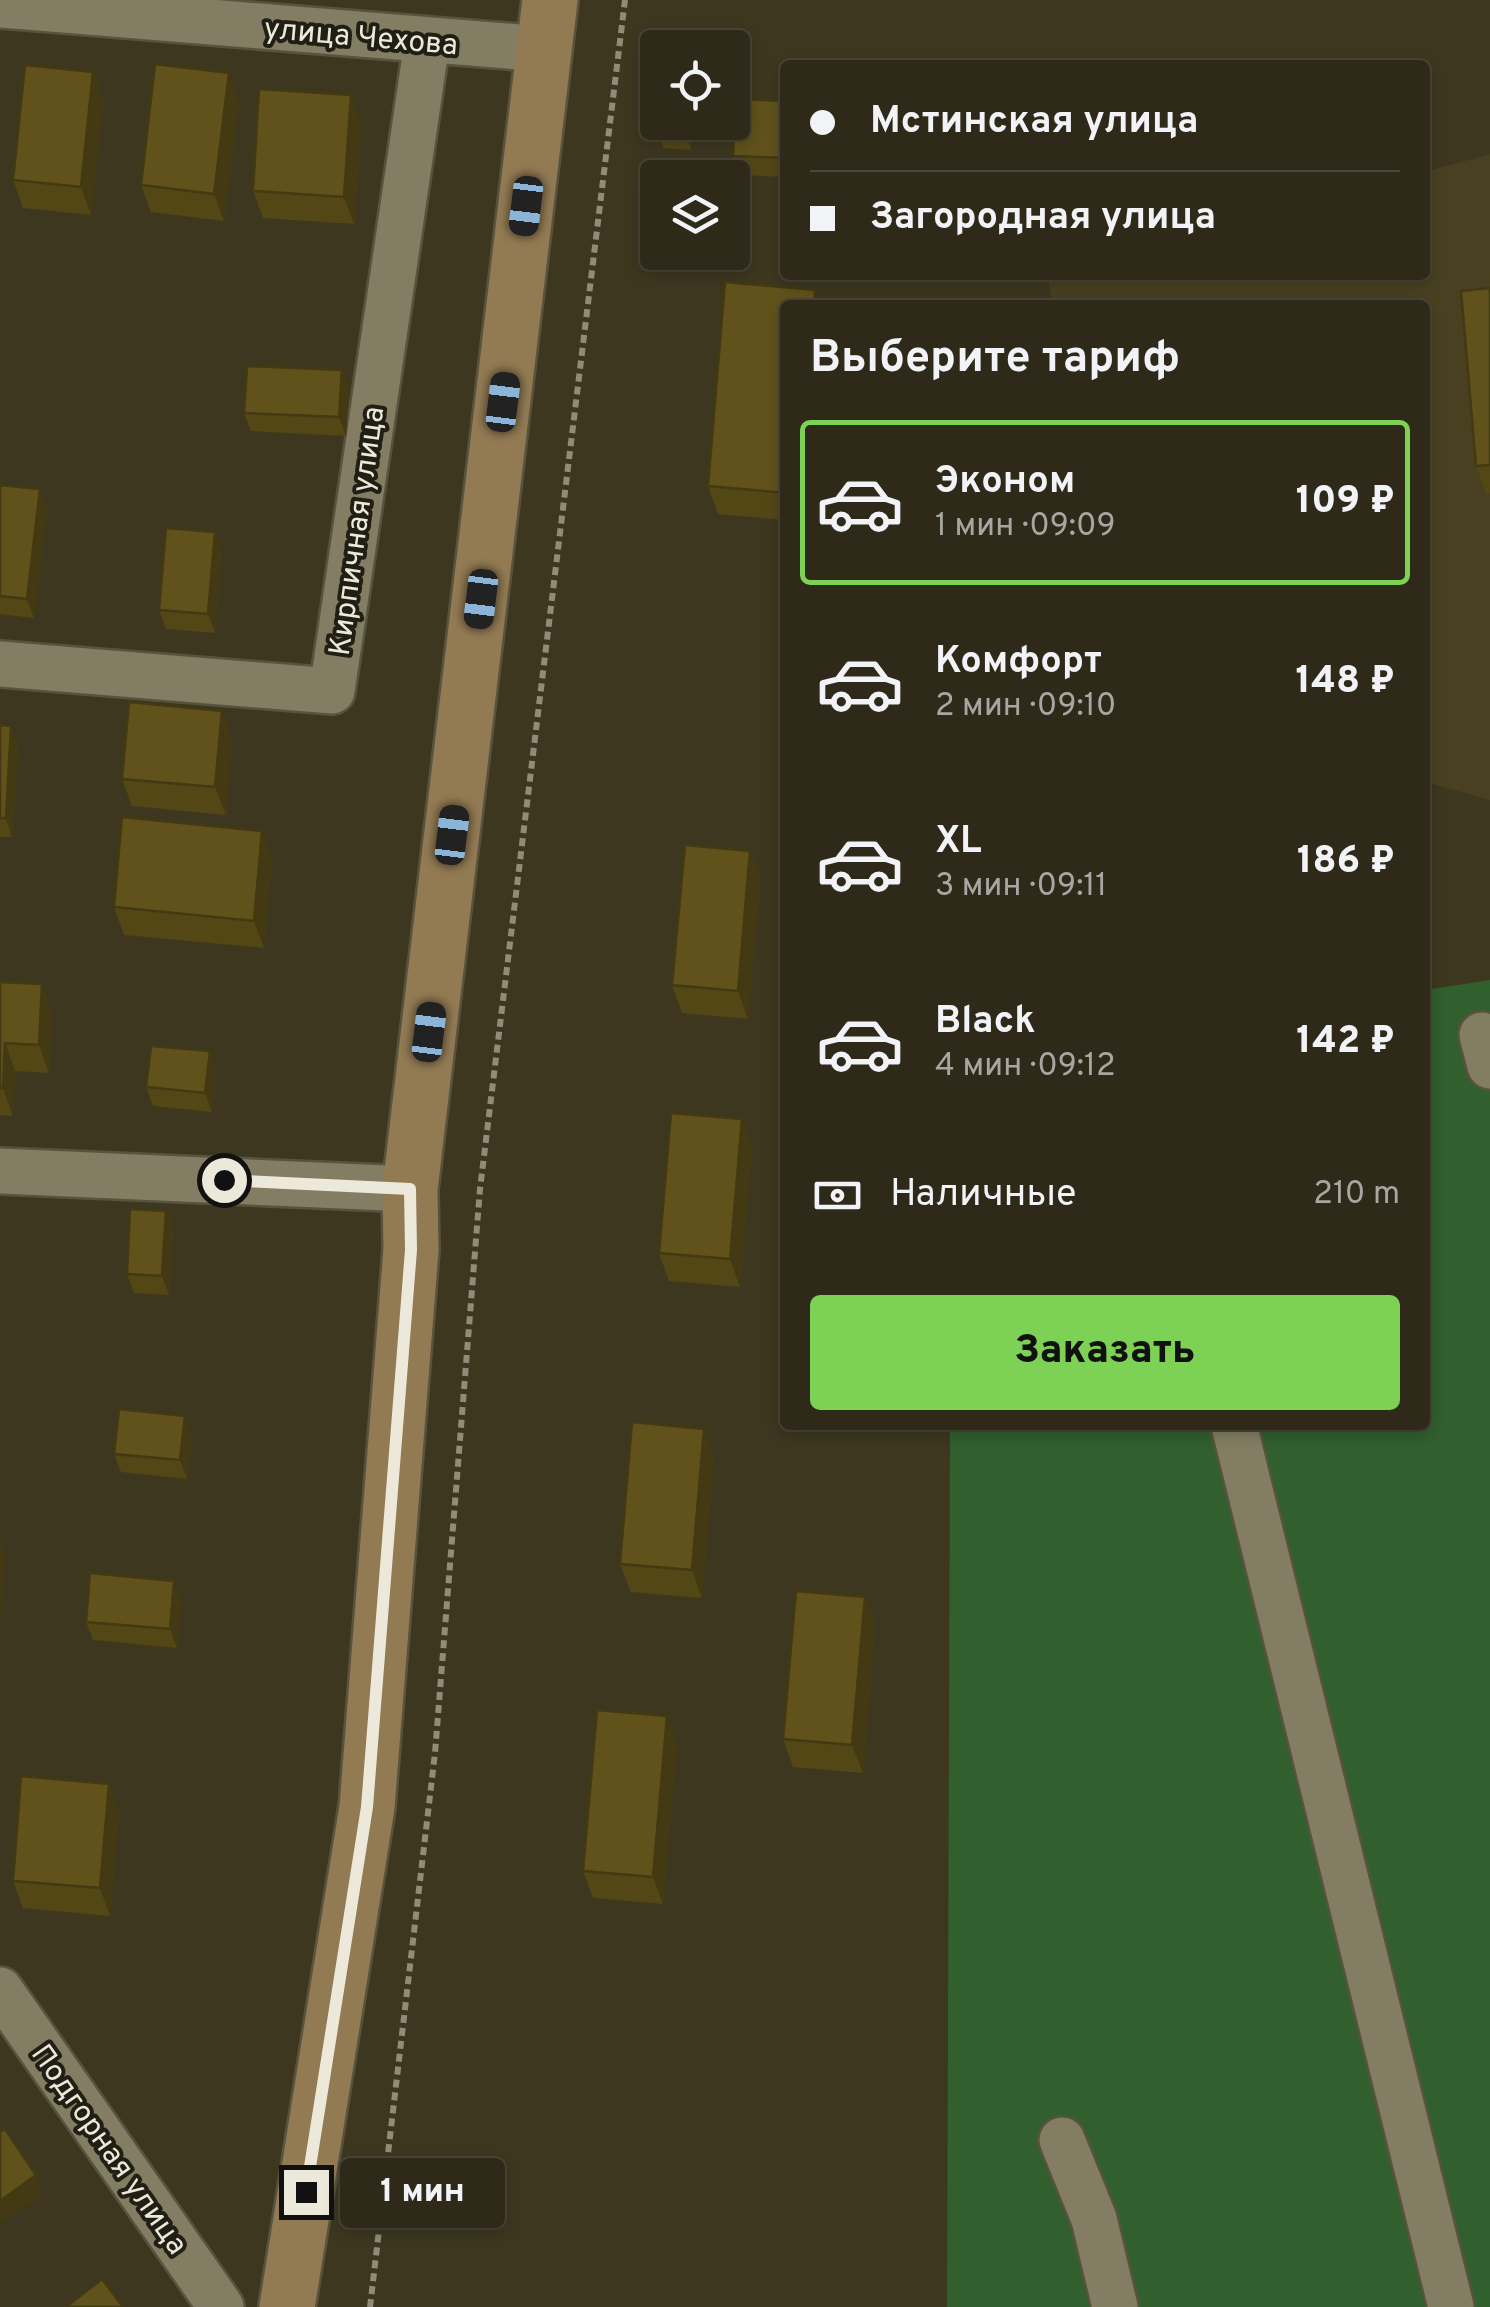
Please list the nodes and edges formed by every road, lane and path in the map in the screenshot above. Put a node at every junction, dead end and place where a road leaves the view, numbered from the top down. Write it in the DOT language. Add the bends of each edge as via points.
graph roads {
  1 [pos="624,0"];
  2 [pos="0,5"];
  3 [pos="547,25"];
  4 [pos="427,42"];
  5 [pos="0,664"];
  6 [pos="0,1171"];
  7 [pos="410,1189"];
  8 [pos="1235,1430"];
  9 [pos="0,1990"];
  10 [pos="1062,2140"];
  11 [pos="221,2307"];
  12 [pos="287,2307"];
  13 [pos="370,2307"];
  14 [pos="1115,2307"];
  15 [pos="1451,2307"];
  1 -- 13 [label="path" via="480,1189 435,1753"];
  2 -- 4 [label="street, улица Чехова"];
  3 -- 4 [label="street, улица Чехова"];
  3 -- 7 [label="main road"];
  4 -- 5 [label="street, Кирпичная улица" via="332,691"];
  6 -- 7 [label="street"];
  7 -- 12 [label="main road" via="411,1250 367,1807"];
  8 -- 15 [label="street"];
  9 -- 11 [label="street, Подгорная улица"];
  10 -- 14 [label="street" via="1094,2220"];
}
